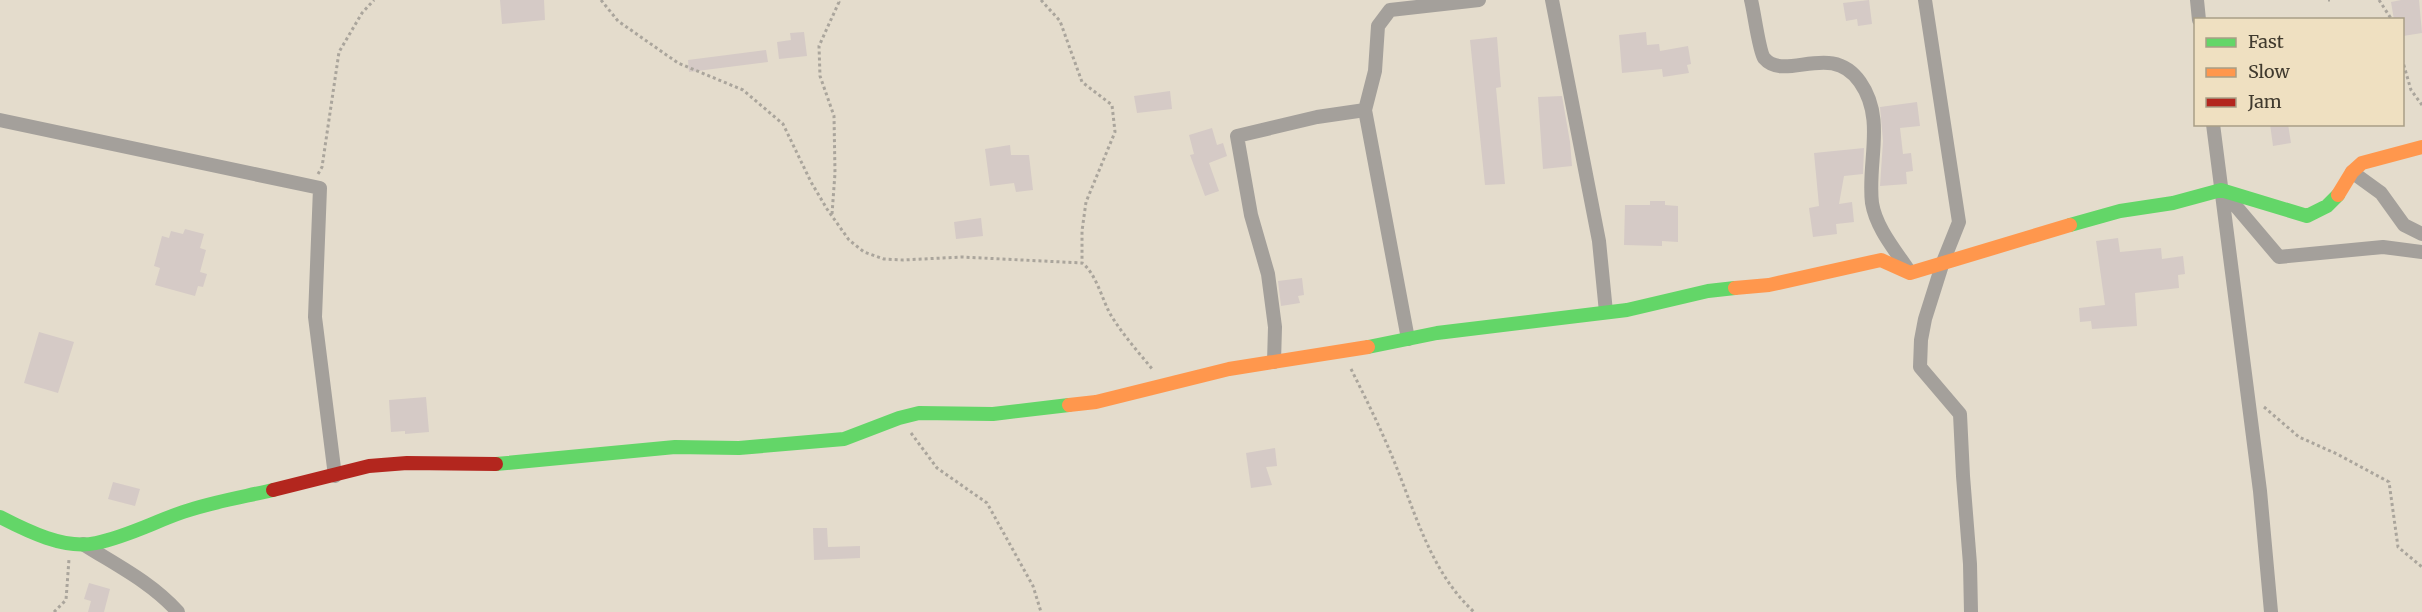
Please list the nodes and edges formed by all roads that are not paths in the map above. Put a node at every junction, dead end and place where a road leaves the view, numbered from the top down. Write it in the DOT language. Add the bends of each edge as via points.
graph roads {
  1 [pos="1479,0"];
  2 [pos="1552,0"];
  3 [pos="1751,0"];
  4 [pos="1925,0"];
  5 [pos="2197,0"];
  6 [pos="2199,18"];
  7 [pos="1365,111"];
  8 [pos="0,120"];
  9 [pos="2213,126"];
  10 [pos="2422,147"];
  11 [pos="2352,172"];
  12 [pos="2221,190"];
  13 [pos="2422,234"];
  14 [pos="2422,252"];
  15 [pos="1943,262"];
  16 [pos="1910,273"];
  17 [pos="1606,312"];
  18 [pos="1408,339"];
  19 [pos="1274,362"];
  20 [pos="335,476"];
  21 [pos="2,519"];
  22 [pos="81,543"];
  23 [pos="178,612"];
  24 [pos="1971,612"];
  25 [pos="2271,612"];
  1 -- 7 [label="street" via="1390,10 1378,26 1375,71"];
  2 -- 17 [label="street" via="1599,242"];
  3 -- 16 [label="street" via="1762,53 1770,63 1782,66 1834,62 1844,65 1860,81 1875,118 1873,205 1882,230"];
  4 -- 15 [label="street" via="1959,222"];
  5 -- 6 [label="street"];
  7 -- 18 [label="street"];
  7 -- 19 [label="street" via="1317,117 1237,136 1251,215 1268,274 1275,327"];
  8 -- 20 [label="street" via="321,188 315,317"];
  9 -- 12 [label="street"];
  10 -- 11 [label="street" via="2362,163"];
  11 -- 12 [label="street" via="2327,206 2307,216"];
  11 -- 13 [label="street" via="2381,193 2404,225"];
  12 -- 14 [label="street" via="2279,257 2383,247"];
  12 -- 15 [label="street" via="2120,211"];
  12 -- 25 [label="street" via="2260,491"];
  15 -- 16 [label="street"];
  15 -- 24 [label="street" via="1924,319 1920,367 1960,414"];
  16 -- 17 [label="street" via="1881,260 1769,285 1708,291"];
  17 -- 18 [label="street"];
  18 -- 19 [label="street"];
  19 -- 20 [label="street" via="1229,369 1096,402 993,414 919,413 844,439 740,448 675,447 501,464 407,463 369,466"];
  20 -- 22 [label="street" via="184,512 94,544"];
  21 -- 22 [label="street" via="59,542"];
  22 -- 23 [label="street" via="144,581"];
}
